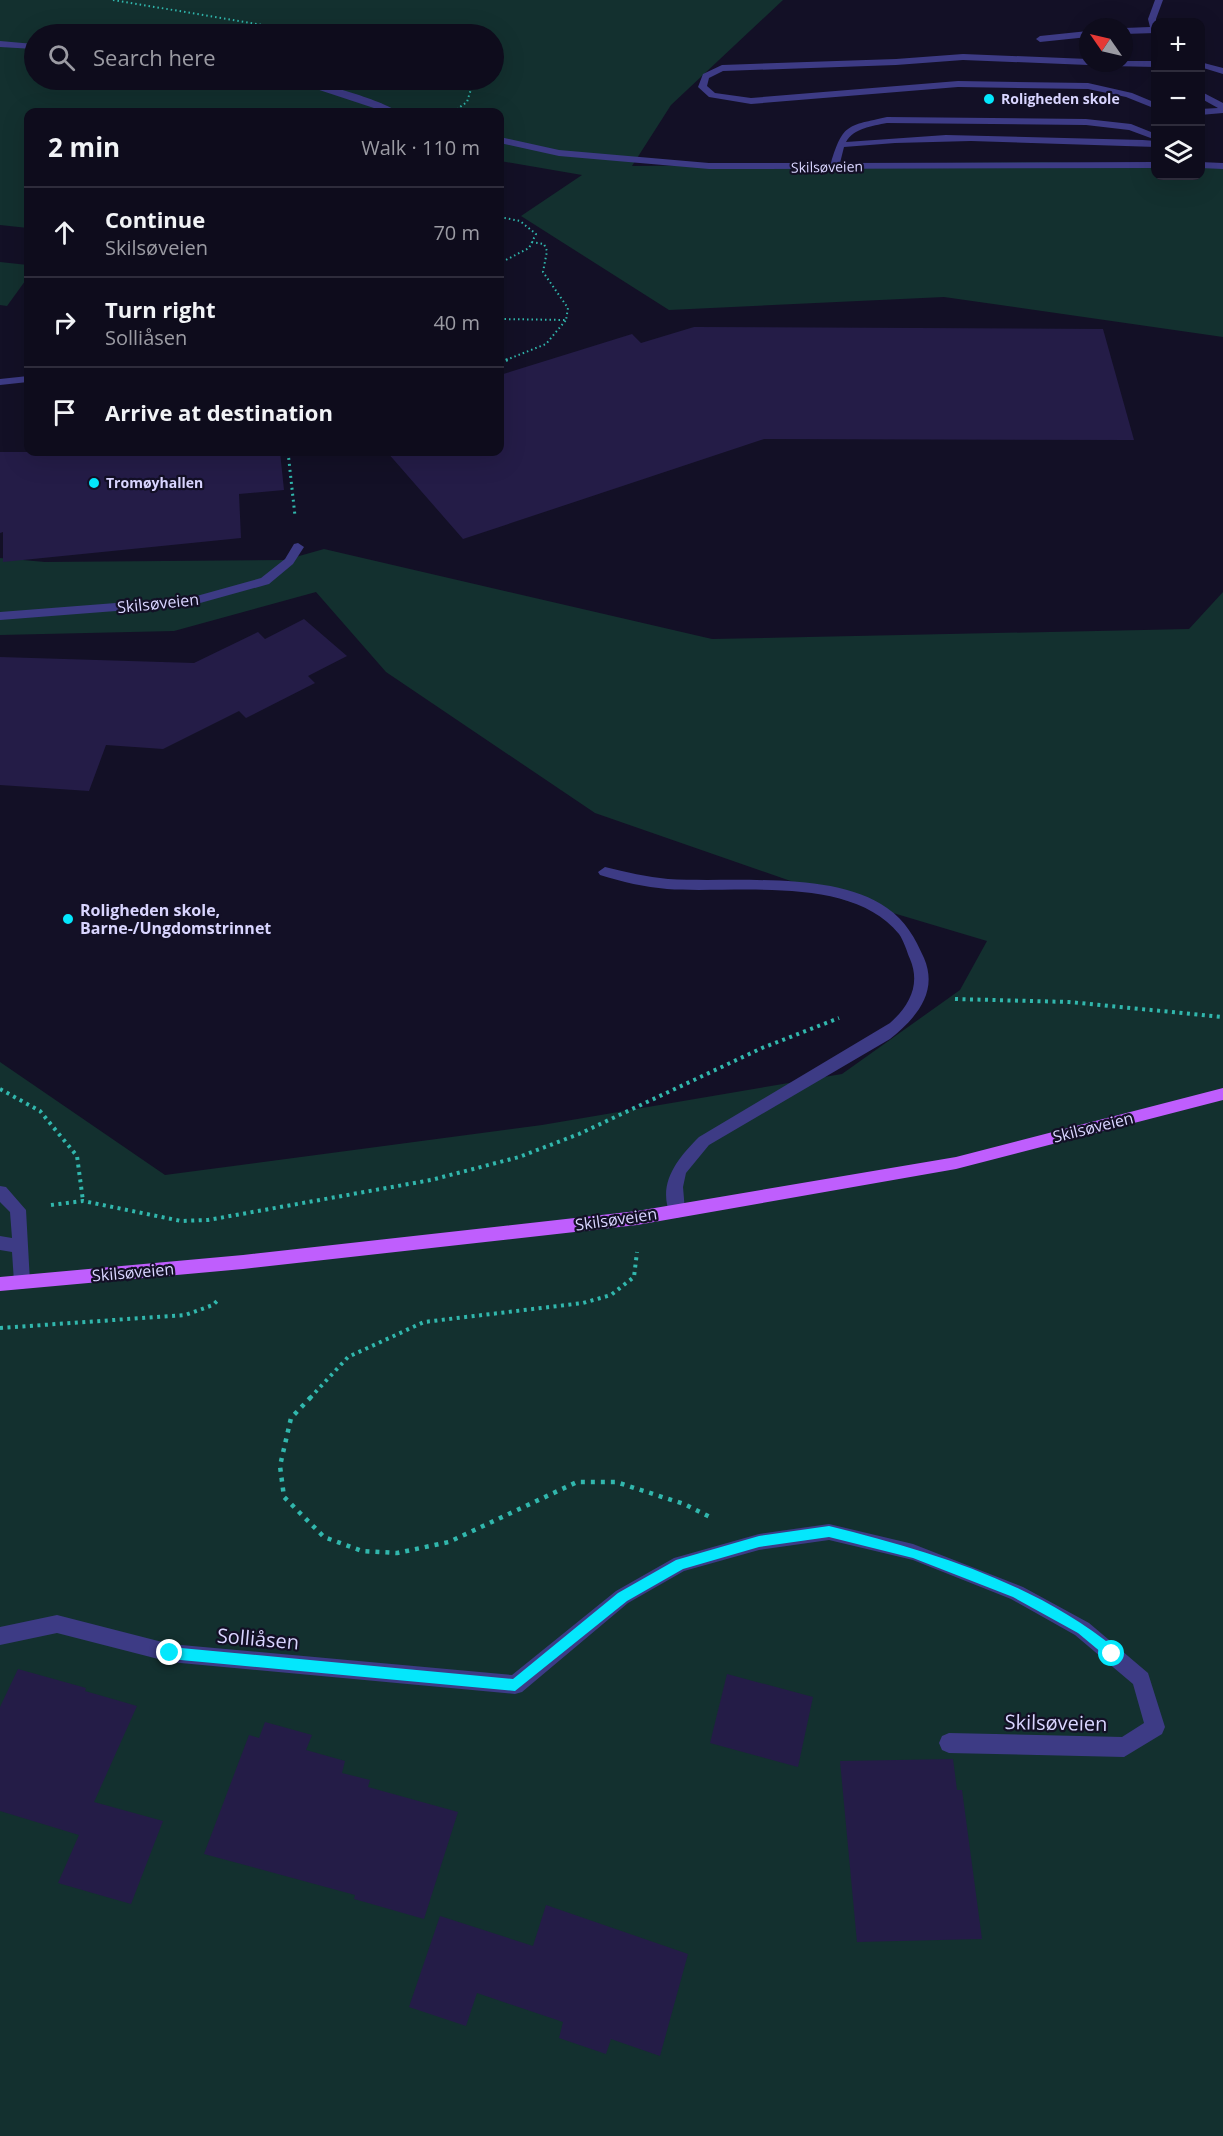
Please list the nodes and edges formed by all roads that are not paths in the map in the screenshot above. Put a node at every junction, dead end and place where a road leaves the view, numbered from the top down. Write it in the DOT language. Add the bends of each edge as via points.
graph roads {
  1 [pos="1159,0"];
  2 [pos="1152,18"];
  3 [pos="1151,30"];
  4 [pos="1133,31"];
  5 [pos="1079,35"];
  6 [pos="1040,39"];
  7 [pos="0,44"];
  8 [pos="24,45"];
  9 [pos="1079,63"];
  10 [pos="1133,64"];
  11 [pos="1151,64"];
  12 [pos="1205,66"];
  13 [pos="1223,71"];
  14 [pos="329,90"];
  15 [pos="1205,97"];
  16 [pos="1151,104"];
  17 [pos="382,108"];
  18 [pos="1223,109"];
  19 [pos="1205,111"];
  20 [pos="1151,134"];
  21 [pos="504,141"];
  22 [pos="1151,144"];
  23 [pos="842,146"];
  24 [pos="1151,165"];
  25 [pos="1205,165"];
  26 [pos="1223,166"];
  27 [pos="834,167"];
  28 [pos="24,379"];
  29 [pos="0,382"];
  30 [pos="298,547"];
  31 [pos="0,616"];
  32 [pos="606,872"];
  33 [pos="1223,1094"];
  34 [pos="0,1192"];
  35 [pos="677,1211"];
  36 [pos="0,1243"];
  37 [pos="19,1246"];
  38 [pos="22,1282"];
  39 [pos="0,1284"];
  40 [pos="0,1636"];
  41 [pos="515,1685"];
  42 [pos="949,1743"];
  1 -- 2 [label="street"];
  3 -- 4 [label="street"];
  5 -- 6 [label="street"];
  7 -- 8 [label="street"];
  9 -- 16 [label="street" via="963,57 722,68 706,75 702,87 712,95 752,101 958,84 1088,86"];
  10 -- 11 [label="street"];
  12 -- 13 [label="street"];
  14 -- 17 [label="street"];
  15 -- 18 [label="street"];
  18 -- 19 [label="street"];
  20 -- 23 [label="street" via="1131,127 1096,123 887,120 859,126 843,137"];
  21 -- 27 [label="street, Skilsøveien" via="559,153 624,160 709,166"];
  22 -- 23 [label="street" via="977,137 897,138"];
  23 -- 27 [label="street"];
  24 -- 27 [label="street, Skilsøveien"];
  25 -- 26 [label="street"];
  28 -- 29 [label="street"];
  30 -- 31 [label="street, Skilsøveien" via="289,561 265,581 194,601"];
  32 -- 35 [label="street" via="666,884 799,886 845,895 874,906 897,921 917,954 922,981 919,1000 911,1014 885,1035 704,1141 681,1165 674,1185"];
  33 -- 35 [label="main road, Skilsøveien" via="956,1163"];
  34 -- 37 [label="street" via="18,1210"];
  35 -- 38 [label="main road, Skilsøveien" via="243,1262"];
  36 -- 37 [label="street"];
  37 -- 38 [label="street"];
  38 -- 39 [label="main road, Skilsøveien"];
  40 -- 41 [label="street, Solliåsen" via="57,1624 170,1653"];
  41 -- 42 [label="street, Skilsøveien" via="622,1597 680,1564 759,1542 829,1532 913,1552 1017,1593 1082,1629 1141,1679 1155,1727 1124,1747"];
}
